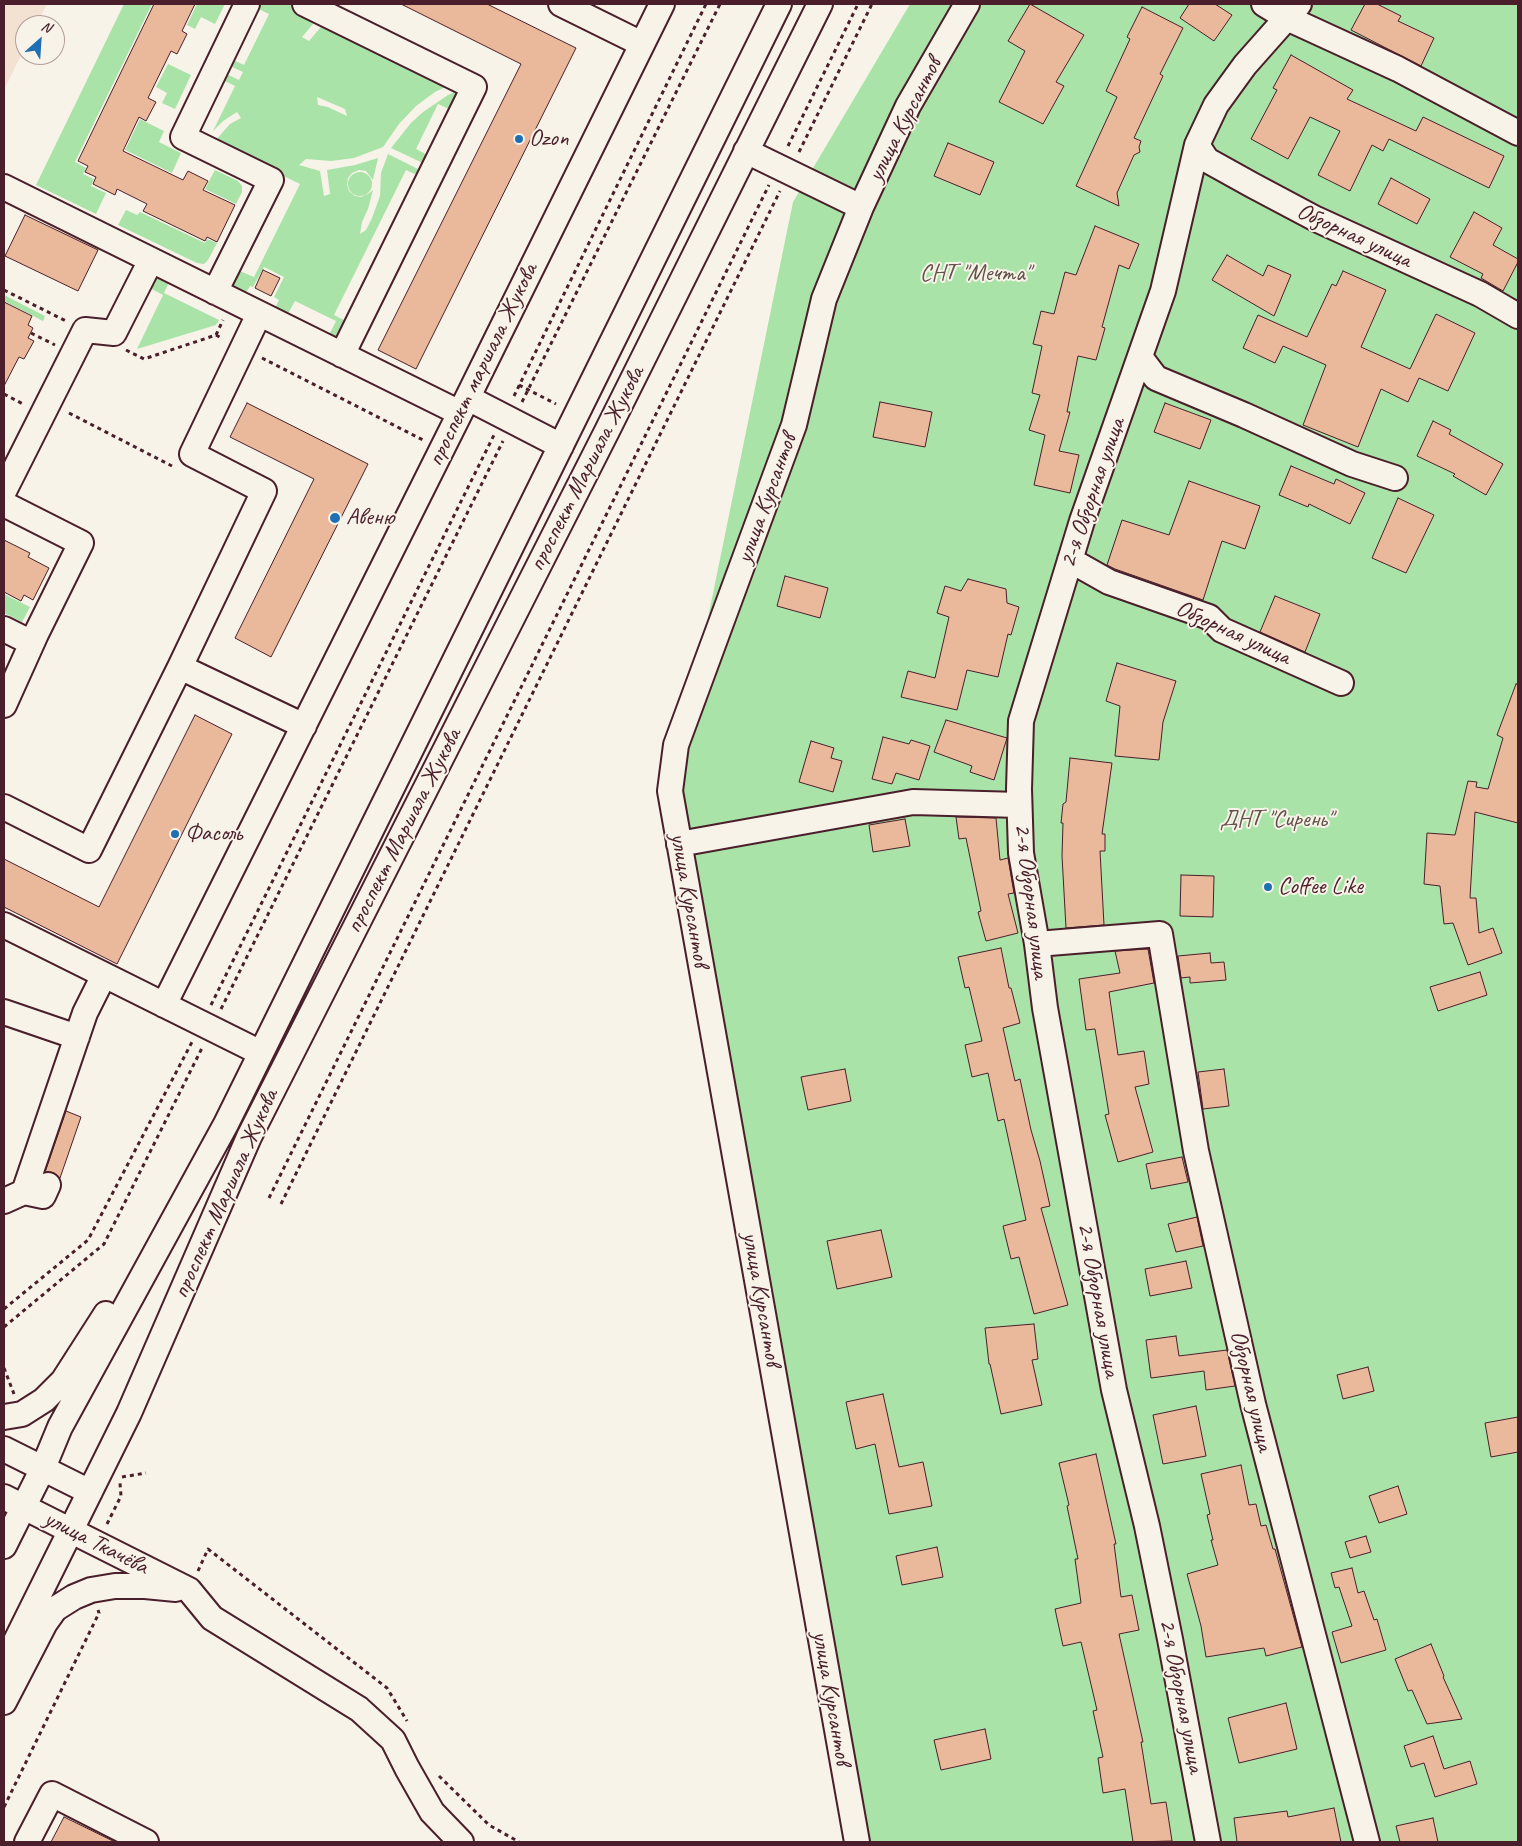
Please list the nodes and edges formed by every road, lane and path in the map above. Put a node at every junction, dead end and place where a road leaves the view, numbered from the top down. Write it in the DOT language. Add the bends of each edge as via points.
graph roads {
  1 [pos="247,4"];
  2 [pos="305,4"];
  3 [pos="560,4"];
  4 [pos="662,4"];
  5 [pos="706,4"];
  6 [pos="720,4"];
  7 [pos="778,4"];
  8 [pos="820,4"];
  9 [pos="858,4"];
  10 [pos="872,4"];
  11 [pos="967,4"];
  12 [pos="1264,4"];
  13 [pos="1293,11"];
  14 [pos="346,12"];
  15 [pos="642,44"];
  16 [pos="1518,133"];
  17 [pos="1197,145"];
  18 [pos="746,151"];
  19 [pos="783,169"];
  20 [pos="4,187"];
  21 [pos="861,207"];
  22 [pos="151,260"];
  23 [pos="215,292"];
  24 [pos="259,314"];
  25 [pos="1518,316"];
  26 [pos="342,354"];
  27 [pos="1140,357"];
  28 [pos="48,402"];
  29 [pos="464,405"];
  30 [pos="508,419"];
  31 [pos="561,446"];
  32 [pos="178,469"];
  33 [pos="1395,478"];
  34 [pos="4,491"];
  35 [pos="4,504"];
  36 [pos="1070,560"];
  37 [pos="4,629"];
  38 [pos="32,643"];
  39 [pos="180,667"];
  40 [pos="1341,683"];
  41 [pos="4,705"];
  42 [pos="304,726"];
  43 [pos="1019,805"];
  44 [pos="4,807"];
  45 [pos="679,844"];
  46 [pos="4,925"];
  47 [pos="1037,944"];
  48 [pos="104,975"];
  49 [pos="164,1005"];
  50 [pos="4,1012"];
  51 [pos="206,1026"];
  52 [pos="77,1037"];
  53 [pos="261,1053"];
  54 [pos="48,1185"];
  55 [pos="14,1196"];
  56 [pos="269,1198"];
  57 [pos="281,1204"];
  58 [pos="157,1250"];
  59 [pos="4,1309"];
  60 [pos="4,1327"];
  61 [pos="4,1416"];
  62 [pos="4,1449"];
  63 [pos="43,1468"];
  64 [pos="146,1472"];
  65 [pos="120,1477"];
  66 [pos="90,1492"];
  67 [pos="14,1501"];
  68 [pos="70,1530"];
  69 [pos="4,1546"];
  70 [pos="91,1590"];
  71 [pos="189,1590"];
  72 [pos="4,1665"];
  73 [pos="4,1702"];
  74 [pos="4,1807"];
  75 [pos="27,1842"];
  76 [pos="146,1842"];
  77 [pos="461,1842"];
  78 [pos="857,1842"];
  79 [pos="1208,1842"];
  80 [pos="1367,1842"];
  1 -- 23 [label="street" via="183,137 271,180"];
  2 -- 14 [label="street"];
  3 -- 15 [label="street"];
  4 -- 15 [label="street, проспект маршала Жукова"];
  5 -- 30 [label="path"];
  6 -- 30 [label="path"];
  7 -- 31 [label="street, проспект Маршала Жукова"];
  8 -- 18 [label="street, проспект Маршала Жукова"];
  9 -- 19 [label="path"];
  10 -- 19 [label="path"];
  11 -- 21 [label="street, улица Курсантов" via="908,106"];
  12 -- 13 [label="street"];
  13 -- 16 [label="street"];
  13 -- 17 [label="street, 2-я Обзорная улица" via="1245,65 1216,105"];
  14 -- 26 [label="street" via="474,87"];
  15 -- 29 [label="street, проспект маршала Жукова"];
  17 -- 25 [label="street, Обзорная улица" via="1207,160 1260,190 1480,294"];
  17 -- 27 [label="street, 2-я Обзорная улица" via="1163,291"];
  18 -- 19 [label="street"];
  18 -- 66 [label="street, проспект Маршала Жукова" via="249,1137 129,1413"];
  19 -- 21 [label="street"];
  19 -- 56 [label="path"];
  19 -- 57 [label="path"];
  20 -- 22 [label="street"];
  21 -- 45 [label="street, улица Курсантов" via="824,299 794,424 676,745 670,792"];
  22 -- 23 [label="street"];
  22 -- 28 [label="street" via="114,333 85,330"];
  23 -- 24 [label="street"];
  24 -- 26 [label="street"];
  24 -- 39 [label="street" via="192,454 264,491"];
  26 -- 29 [label="street"];
  27 -- 33 [label="street" via="1156,378 1352,464"];
  27 -- 36 [label="street, 2-я Обзорная улица"];
  28 -- 32 [label="path"];
  28 -- 34 [label="street"];
  29 -- 30 [label="street"];
  29 -- 42 [label="street, проспект маршала Жукова"];
  30 -- 31 [label="street"];
  30 -- 51 [label="path"];
  30 -- 51 [label="path"];
  31 -- 53 [label="street, проспект Маршала Жукова"];
  35 -- 38 [label="street" via="81,543"];
  36 -- 40 [label="street, Обзорная улица" via="1110,582 1209,617 1222,630"];
  36 -- 43 [label="street, 2-я Обзорная улица" via="1021,721"];
  37 -- 38 [label="street"];
  38 -- 41 [label="street"];
  39 -- 42 [label="street"];
  39 -- 44 [label="street" via="89,850"];
  42 -- 49 [label="street, проспект маршала Жукова"];
  43 -- 45 [label="street" via="913,802"];
  43 -- 47 [label="street, 2-я Обзорная улица" via="1021,853"];
  45 -- 78 [label="street, улица Курсантов"];
  46 -- 48 [label="street"];
  47 -- 79 [label="street, 2-я Обзорная улица" via="1045,1008 1114,1390 1147,1526"];
  47 -- 80 [label="street, Обзорная улица" via="1160,934 1196,1151 1253,1404"];
  48 -- 49 [label="street"];
  48 -- 52 [label="street"];
  49 -- 51 [label="street"];
  50 -- 52 [label="street"];
  51 -- 53 [label="street"];
  51 -- 59 [label="path" via="88,1240"];
  51 -- 60 [label="path" via="104,1244"];
  52 -- 55 [label="street"];
  53 -- 58 [label="street, проспект Маршала Жукова"];
  54 -- 55 [label="street" via="43,1196"];
  58 -- 61 [label="street" via="138,1260 63,1381 44,1400 22,1414"];
  58 -- 63 [label="street, проспект Маршала Жукова" via="60,1427"];
  62 -- 63 [label="street, улица Ткачёва"];
  63 -- 66 [label="street, улица Ткачёва"];
  63 -- 67 [label="street, проспект Маршала Жукова"];
  64 -- 65 [label="path"];
  66 -- 68 [label="street, проспект Маршала Жукова"];
  67 -- 68 [label="street, улица Ткачёва"];
  67 -- 69 [label="street, проспект Маршала Жукова"];
  68 -- 71 [label="street, улица Ткачёва"];
  68 -- 72 [label="street, проспект Маршала Жукова"];
  70 -- 71 [label="street" via="115,1586"];
  70 -- 73 [label="street" via="55,1609"];
  70 -- 74 [label="path" via="99,1613"];
  71 -- 77 [label="street" via="212,1618 359,1709 393,1740 432,1812"];
  75 -- 76 [label="street" via="52,1794"];
}
